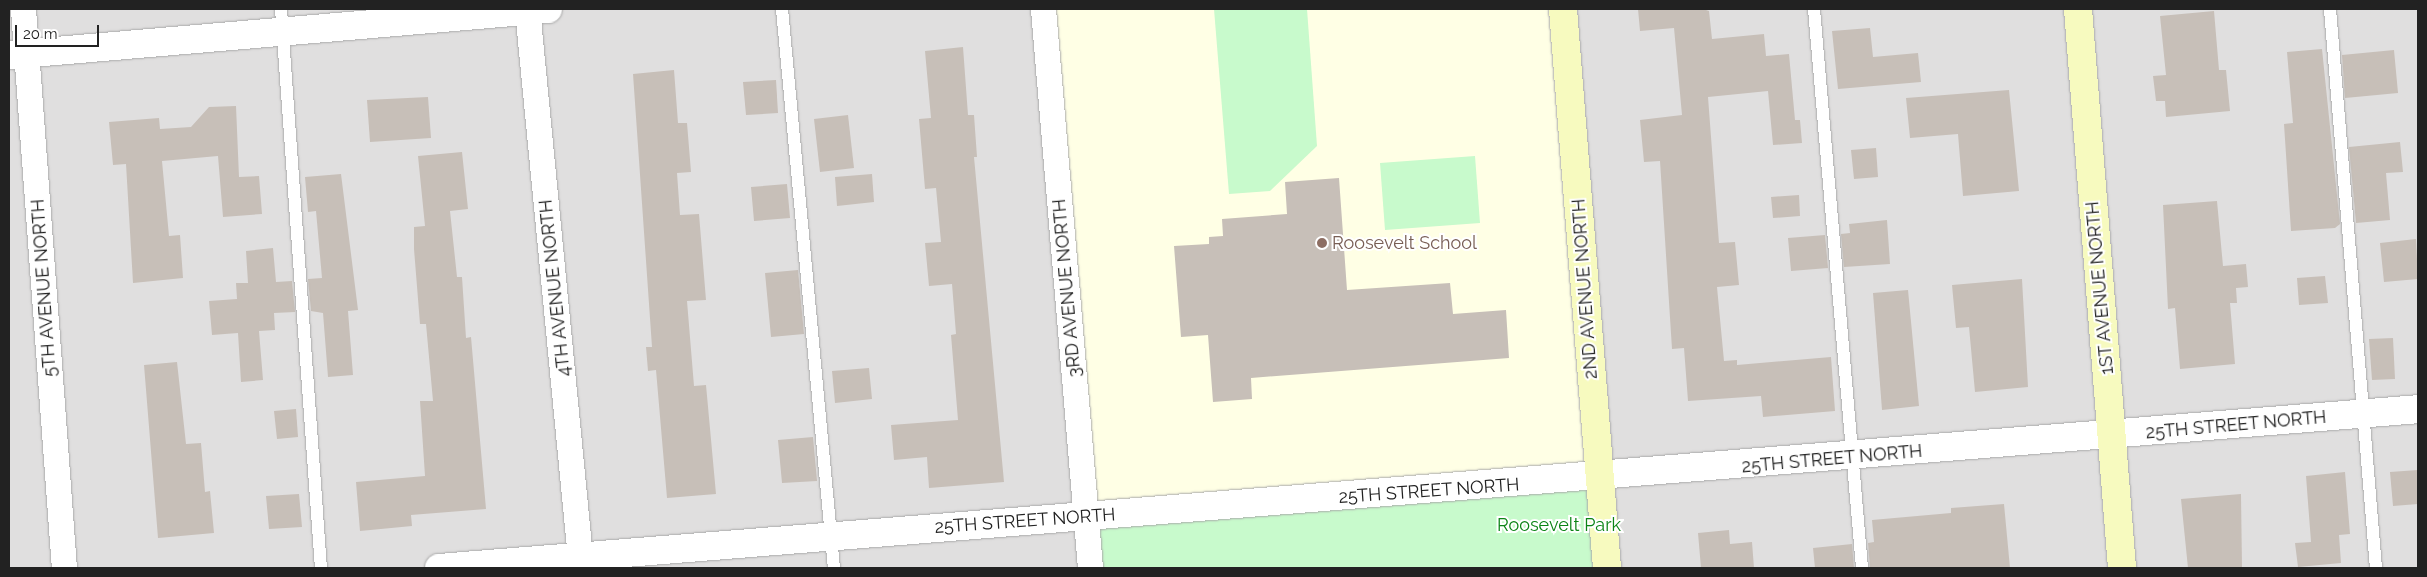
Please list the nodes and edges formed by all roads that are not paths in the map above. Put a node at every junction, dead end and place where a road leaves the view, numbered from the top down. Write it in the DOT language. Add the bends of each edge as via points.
graph roads {
  1 [pos="22,9"];
  2 [pos="534,9"];
  3 [pos="782,9"];
  4 [pos="1043,9"];
  5 [pos="1563,9"];
  6 [pos="1814,9"];
  7 [pos="2078,9"];
  8 [pos="2330,9"];
  9 [pos="282,20"];
  10 [pos="18,54"];
  11 [pos="2418,409"];
  12 [pos="2363,414"];
  13 [pos="2112,436"];
  14 [pos="1852,457"];
  15 [pos="1600,478"];
  16 [pos="1086,516"];
  17 [pos="831,536"];
  18 [pos="581,562"];
  19 [pos="64,568"];
  20 [pos="321,568"];
  21 [pos="439,568"];
  22 [pos="834,568"];
  23 [pos="1090,568"];
  24 [pos="1607,568"];
  25 [pos="1862,568"];
  26 [pos="2122,568"];
  27 [pos="2376,568"];
  1 -- 10 [label="street, 5TH AVENUE NORTH"];
  2 -- 9 [label="street"];
  2 -- 18 [label="street, 4TH AVENUE NORTH"];
  3 -- 17 [label="lane"];
  4 -- 16 [label="street, 3RD AVENUE NORTH"];
  5 -- 15 [label="main road, 2ND AVENUE NORTH"];
  6 -- 14 [label="lane"];
  7 -- 13 [label="main road, 1ST AVENUE NORTH"];
  8 -- 12 [label="lane"];
  9 -- 10 [label="street"];
  9 -- 20 [label="lane"];
  10 -- 19 [label="street, 5TH AVENUE NORTH"];
  11 -- 12 [label="street, 25TH STREET NORTH"];
  12 -- 13 [label="street, 25TH STREET NORTH"];
  12 -- 27 [label="lane"];
  13 -- 14 [label="street, 25TH STREET NORTH"];
  13 -- 26 [label="main road, 1ST AVENUE NORTH"];
  14 -- 15 [label="street, 25TH STREET NORTH"];
  14 -- 25 [label="lane"];
  15 -- 16 [label="street, 25TH STREET NORTH"];
  15 -- 24 [label="main road, 2ND AVENUE NORTH"];
  16 -- 17 [label="street, 25TH STREET NORTH"];
  16 -- 23 [label="street, 3RD AVENUE NORTH"];
  17 -- 18 [label="street, 25TH STREET NORTH"];
  17 -- 22 [label="lane"];
  18 -- 21 [label="street, 25TH STREET NORTH"];
}
